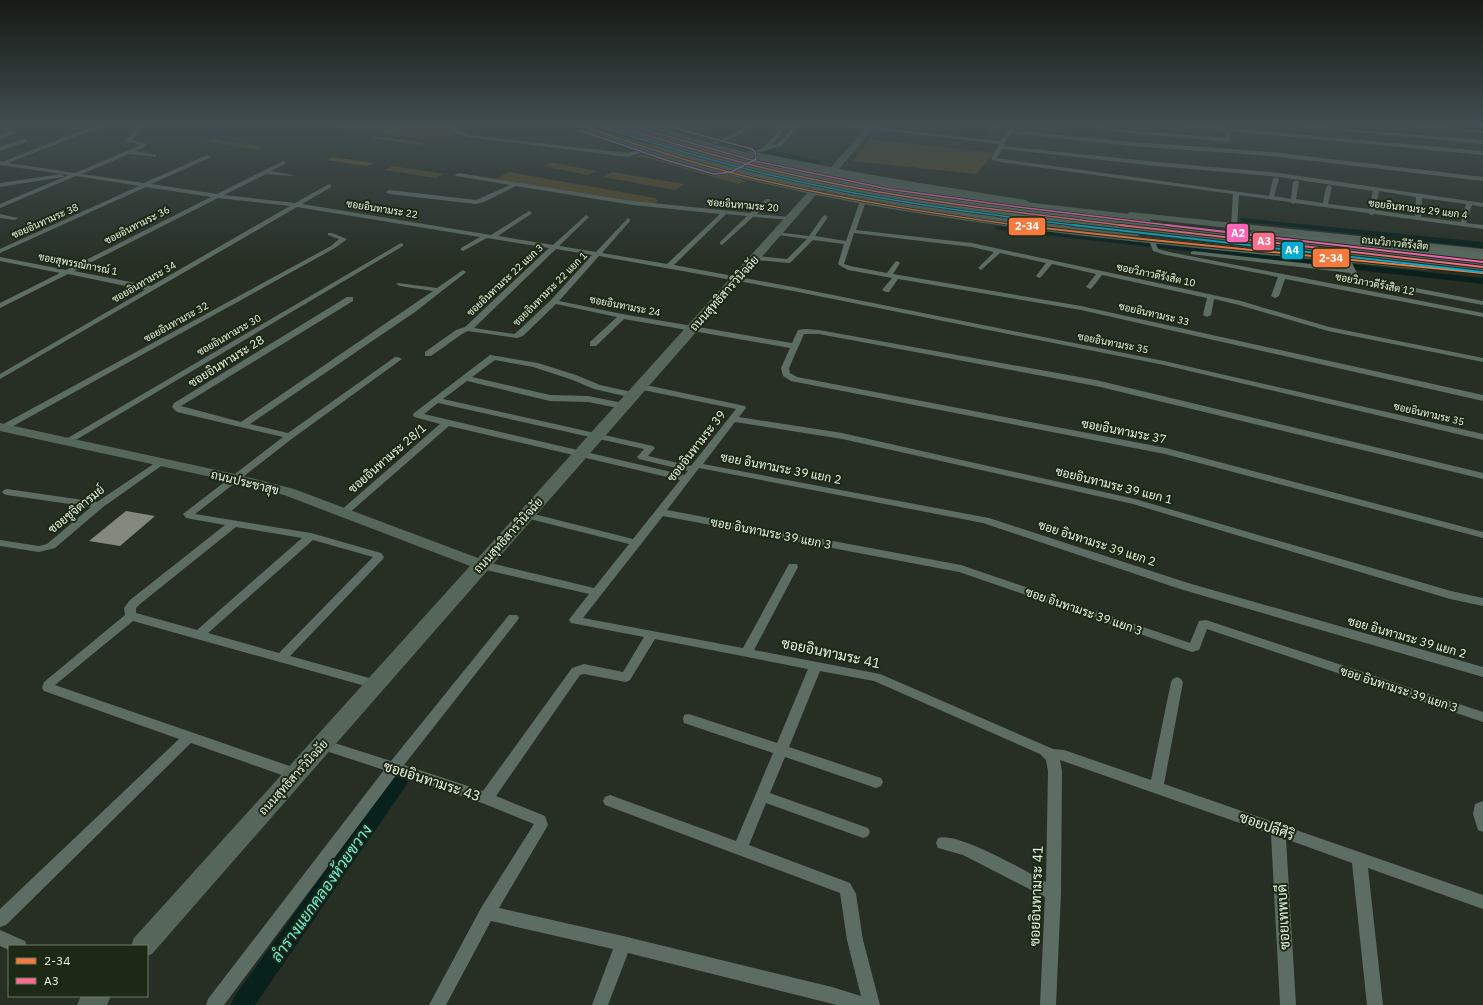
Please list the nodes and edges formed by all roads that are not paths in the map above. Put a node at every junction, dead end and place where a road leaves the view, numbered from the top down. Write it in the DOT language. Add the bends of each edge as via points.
graph roads {
  1 [pos="63,172"];
  2 [pos="82,172"];
  3 [pos="174,172"];
  4 [pos="264,172"];
  5 [pos="727,172"];
  6 [pos="776,172"];
  7 [pos="776,172"];
  8 [pos="789,172"];
  9 [pos="793,172"];
  10 [pos="815,172"];
  11 [pos="832,172"];
  12 [pos="838,172"];
  13 [pos="1083,172"];
  14 [pos="1243,172"];
  15 [pos="1405,172"];
  16 [pos="77,174"];
  17 [pos="458,175"];
  18 [pos="290,176"];
  19 [pos="748,177"];
  20 [pos="1276,179"];
  21 [pos="1483,179"];
  22 [pos="889,181"];
  23 [pos="1296,182"];
  24 [pos="148,184"];
  25 [pos="516,184"];
  26 [pos="0,185"];
  27 [pos="329,186"];
  28 [pos="1329,186"];
  29 [pos="932,188"];
  30 [pos="1376,191"];
  31 [pos="389,192"];
  32 [pos="814,192"];
  33 [pos="1236,194"];
  34 [pos="217,196"];
  35 [pos="1419,196"];
  36 [pos="1271,198"];
  37 [pos="768,200"];
  38 [pos="866,202"];
  39 [pos="1293,202"];
  40 [pos="297,205"];
  41 [pos="1469,205"];
  42 [pos="1483,205"];
  43 [pos="0,206"];
  44 [pos="1325,206"];
  45 [pos="915,211"];
  46 [pos="529,213"];
  47 [pos="1372,213"];
  48 [pos="724,214"];
  49 [pos="0,216"];
  50 [pos="751,216"];
  51 [pos="586,217"];
  52 [pos="825,217"];
  53 [pos="14,218"];
  54 [pos="1418,218"];
  55 [pos="628,220"];
  56 [pos="790,220"];
  57 [pos="1463,224"];
  58 [pos="1230,225"];
  59 [pos="1483,227"];
  60 [pos="852,231"];
  61 [pos="778,233"];
  62 [pos="330,234"];
  63 [pos="1149,234"];
  64 [pos="489,236"];
  65 [pos="811,238"];
  66 [pos="722,243"];
  67 [pos="848,243"];
  68 [pos="401,245"];
  69 [pos="555,247"];
  70 [pos="463,249"];
  71 [pos="1166,249"];
  72 [pos="0,251"];
  73 [pos="998,251"];
  74 [pos="1269,252"];
  75 [pos="1483,252"];
  76 [pos="597,254"];
  77 [pos="1248,255"];
  78 [pos="1483,256"];
  79 [pos="756,258"];
  80 [pos="0,259"];
  81 [pos="1483,261"];
  82 [pos="897,262"];
  83 [pos="1050,262"];
  84 [pos="669,266"];
  85 [pos="1350,266"];
  86 [pos="1422,266"];
  87 [pos="1483,267"];
  88 [pos="982,268"];
  89 [pos="67,272"];
  90 [pos="463,272"];
  91 [pos="1483,272"];
  92 [pos="1100,273"];
  93 [pos="893,275"];
  94 [pos="1039,276"];
  95 [pos="1282,276"];
  96 [pos="737,279"];
  97 [pos="400,284"];
  98 [pos="1090,287"];
  99 [pos="153,289"];
  100 [pos="439,290"];
  101 [pos="886,290"];
  102 [pos="1211,296"];
  103 [pos="1275,296"];
  104 [pos="350,299"];
  105 [pos="554,302"];
  106 [pos="1483,303"];
  107 [pos="0,306"];
  108 [pos="1207,315"];
  109 [pos="1483,315"];
  110 [pos="622,316"];
  111 [pos="468,329"];
  112 [pos="692,329"];
  113 [pos="593,344"];
  114 [pos="794,346"];
  115 [pos="428,354"];
  116 [pos="398,359"];
  117 [pos="1483,360"];
  118 [pos="0,377"];
  119 [pos="466,378"];
  120 [pos="637,391"];
  121 [pos="1483,398"];
  122 [pos="436,400"];
  123 [pos="623,406"];
  124 [pos="732,419"];
  125 [pos="447,423"];
  126 [pos="244,424"];
  127 [pos="2,427"];
  128 [pos="290,436"];
  129 [pos="597,436"];
  130 [pos="1483,437"];
  131 [pos="66,442"];
  132 [pos="581,453"];
  133 [pos="161,462"];
  134 [pos="695,467"];
  135 [pos="1483,476"];
  136 [pos="235,478"];
  137 [pos="686,478"];
  138 [pos="8,492"];
  139 [pos="99,505"];
  140 [pos="344,512"];
  141 [pos="660,512"];
  142 [pos="526,515"];
  143 [pos="234,523"];
  144 [pos="1483,535"];
  145 [pos="311,536"];
  146 [pos="0,543"];
  147 [pos="636,543"];
  148 [pos="482,565"];
  149 [pos="793,567"];
  150 [pos="597,592"];
  151 [pos="1483,602"];
  152 [pos="131,616"];
  153 [pos="513,618"];
  154 [pos="652,634"];
  155 [pos="199,635"];
  156 [pos="747,652"];
  157 [pos="281,658"];
  158 [pos="816,665"];
  159 [pos="1483,672"];
  160 [pos="1177,682"];
  161 [pos="376,684"];
  162 [pos="1483,717"];
  163 [pos="689,719"];
  164 [pos="189,738"];
  165 [pos="322,744"];
  166 [pos="782,750"];
  167 [pos="1050,754"];
  168 [pos="394,768"];
  169 [pos="296,774"];
  170 [pos="876,782"];
  171 [pos="1157,787"];
  172 [pos="763,796"];
  173 [pos="486,798"];
  174 [pos="610,802"];
  175 [pos="1483,807"];
  176 [pos="1483,826"];
  177 [pos="1278,830"];
  178 [pos="863,832"];
  179 [pos="943,843"];
  180 [pos="740,849"];
  181 [pos="1359,858"];
  182 [pos="1053,893"];
  183 [pos="1483,902"];
  184 [pos="487,913"];
  185 [pos="0,920"];
  186 [pos="0,938"];
  187 [pos="623,944"];
  188 [pos="17,945"];
  189 [pos="144,945"];
  190 [pos="97,997"];
  191 [pos="90,1005"];
  192 [pos="214,1005"];
  193 [pos="437,1005"];
  194 [pos="600,1005"];
  195 [pos="864,1005"];
  196 [pos="872,1005"];
  197 [pos="1048,1005"];
  198 [pos="1288,1005"];
  199 [pos="1375,1005"];
  1 -- 16 [label="street, ซอยอินทามระ 22"];
  2 -- 16 [label="street"];
  3 -- 24 [label="street, ซอยอินทามระ 38"];
  4 -- 18 [label="street"];
  4 -- 34 [label="street, ซอยอินทามระ 36"];
  5 -- 19 [label="main road, ถนนวิภาวดีรังสิต"];
  6 -- 63 [label="highway, ถนนวิภาวดีรังสิต, bridge" via="881,193"];
  7 -- 87 [label="highway, bridge" via="884,193 986,208"];
  8 -- 19 [label="main road" via="778,178"];
  9 -- 81 [label="highway, bridge" via="886,190 981,204"];
  10 -- 63 [label="main road, bridge" via="989,201"];
  11 -- 32 [label="main road, ถนนสุทธิสารวินิจฉัย"];
  12 -- 22 [label="main road, ถนนวิภาวดีรังสิต"];
  13 -- 33 [label="street, ซอยอินทามระ 29 แยก 4"];
  14 -- 42 [label="street"];
  15 -- 21 [label="street"];
  16 -- 24 [label="street, ซอยอินทามระ 22"];
  16 -- 26 [label="street"];
  16 -- 43 [label="street"];
  17 -- 25 [label="street, ซอยอินทามระ 20"];
  19 -- 32 [label="main road, ถนนวิภาวดีรังสิต"];
  20 -- 36 [label="street"];
  22 -- 29 [label="main road, ถนนวิภาวดีรังสิต"];
  22 -- 38 [label="main road" via="868,181 851,190 856,197"];
  23 -- 39 [label="street"];
  24 -- 34 [label="street, ซอยอินทามระ 22"];
  24 -- 72 [label="street, ซอยอินทามระ 38"];
  25 -- 31 [label="street" via="476,202"];
  25 -- 48 [label="street, ซอยอินทามระ 20" via="633,203"];
  27 -- 40 [label="street, ซอยอินทามระ 34"];
  28 -- 44 [label="street"];
  29 -- 45 [label="main road" via="918,192 910,202"];
  29 -- 58 [label="main road, ถนนวิภาวดีรังสิต" via="1035,204"];
  30 -- 47 [label="street"];
  32 -- 38 [label="main road, ถนนวิภาวดีรังสิต"];
  32 -- 56 [label="main road, ถนนสุทธิสารวินิจฉัย"];
  33 -- 36 [label="street, ซอยอินทามระ 29 แยก 4"];
  33 -- 58 [label="street"];
  34 -- 40 [label="street, ซอยอินทามระ 22"];
  34 -- 89 [label="street, ซอยอินทามระ 36"];
  35 -- 54 [label="street"];
  36 -- 39 [label="street, ซอยอินทามระ 29 แยก 4"];
  37 -- 50 [label="street"];
  38 -- 45 [label="main road, ถนนวิภาวดีรังสิต"];
  38 -- 60 [label="street"];
  39 -- 44 [label="street, ซอยอินทามระ 29 แยก 4"];
  40 -- 64 [label="street, ซอยอินทามระ 22"];
  40 -- 99 [label="street, ซอยอินทามระ 34"];
  41 -- 57 [label="street"];
  44 -- 47 [label="street, ซอยอินทามระ 29 แยก 4"];
  45 -- 63 [label="main road, ถนนวิภาวดีรังสิต" via="998,223"];
  46 -- 64 [label="street"];
  47 -- 54 [label="street, ซอยอินทามระ 29 แยก 4"];
  48 -- 50 [label="street, ซอยอินทามระ 20"];
  48 -- 84 [label="street"];
  49 -- 53 [label="street"];
  50 -- 56 [label="street, ซอยอินทามระ 20"];
  50 -- 66 [label="street"];
  51 -- 69 [label="street, ซอยอินทามระ 22 แยก 3"];
  52 -- 65 [label="street"];
  54 -- 57 [label="street, ซอยอินทามระ 29 แยก 4"];
  55 -- 76 [label="street, ซอยอินทามระ 22 แยก 1"];
  56 -- 61 [label="main road, ถนนสุทธิสารวินิจฉัย"];
  57 -- 59 [label="street, ซอยอินทามระ 29 แยก 4"];
  58 -- 63 [label="main road"];
  58 -- 75 [label="main road, ถนนวิภาวดีรังสิต"];
  60 -- 67 [label="street, ซอยอินทามระ 33"];
  60 -- 73 [label="street, ซอยวิภาวดีรังสิต 10" via="948,241"];
  61 -- 65 [label="street"];
  61 -- 79 [label="main road, ถนนสุทธิสารวินิจฉัย"];
  62 -- 127 [label="street, ซอยอินทามระ 32" via="344,239"];
  63 -- 74 [label="main road"];
  63 -- 77 [label="main road, ถนนวิภาวดีรังสิต"];
  63 -- 78 [label="highway, ถนนวิภาวดีรังสิต"];
  63 -- 87 [label="highway, ถนนวิภาวดีรังสิต"];
  63 -- 95 [label="street, ซอยวิภาวดีรังสิต 12" via="1154,250 1163,253"];
  64 -- 69 [label="street, ซอยอินทามระ 22"];
  64 -- 70 [label="street"];
  65 -- 67 [label="street"];
  65 -- 79 [label="street" via="790,261"];
  67 -- 93 [label="street, ซอยอินทามระ 33" via="841,264 843,266"];
  68 -- 131 [label="street, ซอยอินทามระ 30"];
  69 -- 76 [label="street, ซอยอินทามระ 22"];
  69 -- 111 [label="street, ซอยอินทามระ 22 แยก 3"];
  71 -- 77 [label="street"];
  73 -- 83 [label="street, ซอยวิภาวดีรังสิต 10"];
  73 -- 88 [label="street"];
  74 -- 77 [label="main road, ถนนวิภาวดีรังสิต"];
  74 -- 85 [label="main road, ถนนวิภาวดีรังสิต"];
  76 -- 84 [label="street, ซอยอินทามระ 22"];
  76 -- 105 [label="street, ซอยอินทามระ 22 แยก 1"];
  77 -- 85 [label="street"];
  79 -- 96 [label="main road, ถนนสุทธิสารวินิจฉัย"];
  80 -- 89 [label="street, ซอยสุพรรณิการณ์ 1"];
  82 -- 93 [label="street"];
  83 -- 92 [label="street, ซอยวิภาวดีรังสิต 10"];
  83 -- 94 [label="street"];
  84 -- 96 [label="street, ซอยอินทามระ 22"];
  85 -- 86 [label="main road, ถนนวิภาวดีรังสิต"];
  85 -- 106 [label="street" via="1356,279"];
  86 -- 87 [label="highway"];
  86 -- 91 [label="main road, ถนนวิภาวดีรังสิต"];
  89 -- 99 [label="street, ซอยสุพรรณิการณ์ 1"];
  89 -- 107 [label="street, ซอยอินทามระ 36"];
  90 -- 100 [label="street"];
  92 -- 98 [label="street"];
  92 -- 102 [label="street, ซอยวิภาวดีรังสิต 10"];
  93 -- 101 [label="street"];
  93 -- 121 [label="street, ซอยอินทามระ 33" via="1081,308"];
  95 -- 103 [label="street"];
  95 -- 109 [label="street, ซอยวิภาวดีรังสิต 12"];
  96 -- 112 [label="main road, ถนนสุทธิสารวินิจฉัย"];
  96 -- 130 [label="street, ซอยอินทามระ 35" via="1164,363"];
  97 -- 100 [label="street"];
  99 -- 118 [label="street, ซอยอินทามระ 34"];
  100 -- 126 [label="street"];
  102 -- 108 [label="street"];
  102 -- 117 [label="street, ซอยวิภาวดีรังสิต 10" via="1328,329"];
  104 -- 126 [label="street, ซอยอินทามระ 28" via="176,407"];
  105 -- 110 [label="street, ซอยอินทามระ 24"];
  105 -- 111 [label="street, ซอยอินทามระ 22 แยก 1" via="518,335"];
  110 -- 112 [label="street, ซอยอินทามระ 24"];
  110 -- 113 [label="street"];
  111 -- 115 [label="street, ซอยอินทามระ 22 แยก 3" via="459,332"];
  112 -- 114 [label="street"];
  112 -- 120 [label="main road, ถนนสุทธิสารวินิจฉัย"];
  114 -- 135 [label="street, ซอยอินทามระ 37" via="801,332 820,332 1088,382"];
  114 -- 144 [label="street, ซอยอินทามระ 37" via="785,368 786,374 794,379 1166,451"];
  116 -- 128 [label="street"];
  119 -- 120 [label="street" via="495,357 535,365 597,387"];
  119 -- 122 [label="street"];
  119 -- 123 [label="street" via="550,398 588,399"];
  120 -- 123 [label="main road, ถนนสุทธิสารวินิจฉัย"];
  120 -- 124 [label="street, ซอยอินทามระ 39" via="742,408"];
  122 -- 125 [label="street" via="417,415"];
  122 -- 129 [label="street"];
  123 -- 129 [label="main road, ถนนสุทธิสารวินิจฉัย"];
  124 -- 134 [label="street, ซอยอินทามระ 39"];
  124 -- 151 [label="street, ซอยอินทามระ 39 แยก 1" via="842,436 1135,502 1450,595"];
  125 -- 132 [label="street"];
  125 -- 140 [label="street, ซอยอินทามระ 28/1"];
  126 -- 128 [label="street, ซอยอินทามระ 28"];
  127 -- 131 [label="main road, ถนนประชาสุข"];
  128 -- 136 [label="street"];
  129 -- 132 [label="main road, ถนนสุทธิสารวินิจฉัย"];
  129 -- 134 [label="street, ซอย อินทามระ 39 แยก 2" via="650,448 642,458"];
  131 -- 133 [label="main road, ถนนประชาสุข"];
  132 -- 137 [label="street"];
  132 -- 142 [label="main road, ถนนสุทธิสารวินิจฉัย"];
  133 -- 136 [label="main road, ถนนประชาสุข"];
  133 -- 139 [label="street, ซอยชูจิตารมย์"];
  134 -- 137 [label="street, ซอยอินทามระ 39"];
  134 -- 159 [label="street, ซอย อินทามระ 39 แยก 2" via="985,520 1184,586"];
  136 -- 140 [label="main road, ถนนประชาสุข" via="289,492"];
  136 -- 143 [label="street" via="188,514"];
  137 -- 141 [label="street, ซอยอินทามระ 39"];
  138 -- 139 [label="street"];
  139 -- 146 [label="street, ซอยชูจิตารมย์" via="46,548"];
  140 -- 148 [label="main road, ถนนประชาสุข"];
  141 -- 147 [label="street, ซอยอินทามระ 39"];
  141 -- 162 [label="street, ซอย อินทามระ 39 แยก 3" via="961,569 1192,648 1195,647 1203,624 1206,624"];
  142 -- 147 [label="street"];
  142 -- 148 [label="main road, ถนนสุทธิสารวินิจฉัย"];
  143 -- 145 [label="street"];
  143 -- 152 [label="street" via="129,607"];
  145 -- 155 [label="street"];
  145 -- 157 [label="street" via="379,557"];
  147 -- 150 [label="street, ซอยอินทามระ 41"];
  148 -- 150 [label="street"];
  148 -- 161 [label="main road, ถนนสุทธิสารวินิจฉัย"];
  149 -- 156 [label="street"];
  150 -- 154 [label="street, ซอยอินทามระ 41" via="575,620"];
  152 -- 155 [label="street"];
  152 -- 164 [label="street" via="51,681 48,688"];
  153 -- 168 [label="street"];
  154 -- 156 [label="street, ซอยอินทามระ 41"];
  154 -- 173 [label="street" via="626,677 584,669 576,670"];
  155 -- 157 [label="street"];
  156 -- 158 [label="street, ซอยอินทามระ 41"];
  157 -- 161 [label="street"];
  158 -- 166 [label="street"];
  158 -- 167 [label="street, ซอยอินทามระ 41" via="876,677"];
  160 -- 171 [label="street"];
  161 -- 165 [label="main road, ถนนสุทธิสารวินิจฉัย"];
  163 -- 166 [label="street"];
  164 -- 169 [label="street"];
  164 -- 185 [label="street"];
  165 -- 168 [label="street, ซอยอินทามระ 43"];
  165 -- 169 [label="main road, ถนนสุทธิสารวินิจฉัย"];
  166 -- 170 [label="street"];
  166 -- 172 [label="street"];
  167 -- 171 [label="street, ซอยปลีศิริ" via="1064,755"];
  167 -- 182 [label="street, ซอยอินทามระ 41" via="1054,759 1055,771"];
  168 -- 173 [label="street, ซอยอินทามระ 43"];
  168 -- 192 [label="street"];
  169 -- 189 [label="main road, ถนนสุทธิสารวินิจฉัย"];
  171 -- 177 [label="street, ซอยปลีศิริ"];
  172 -- 178 [label="street"];
  172 -- 180 [label="street"];
  173 -- 184 [label="street, ซอยอินทามระ 43" via="540,820 541,825"];
  174 -- 180 [label="street"];
  175 -- 176 [label="street" via="1480,808 1480,814"];
  177 -- 181 [label="street, ซอยปลีศิริ"];
  177 -- 198 [label="street, ซอยเทพบดี"];
  179 -- 182 [label="street" via="966,849"];
  180 -- 196 [label="street" via="845,888"];
  181 -- 183 [label="street, ซอยปลีศิริ"];
  181 -- 199 [label="street"];
  182 -- 197 [label="street, ซอยอินทามระ 41"];
  184 -- 187 [label="street"];
  184 -- 193 [label="street"];
  186 -- 188 [label="street"];
  187 -- 194 [label="street"];
  187 -- 195 [label="street"];
  190 -- 191 [label="main road"];
}
